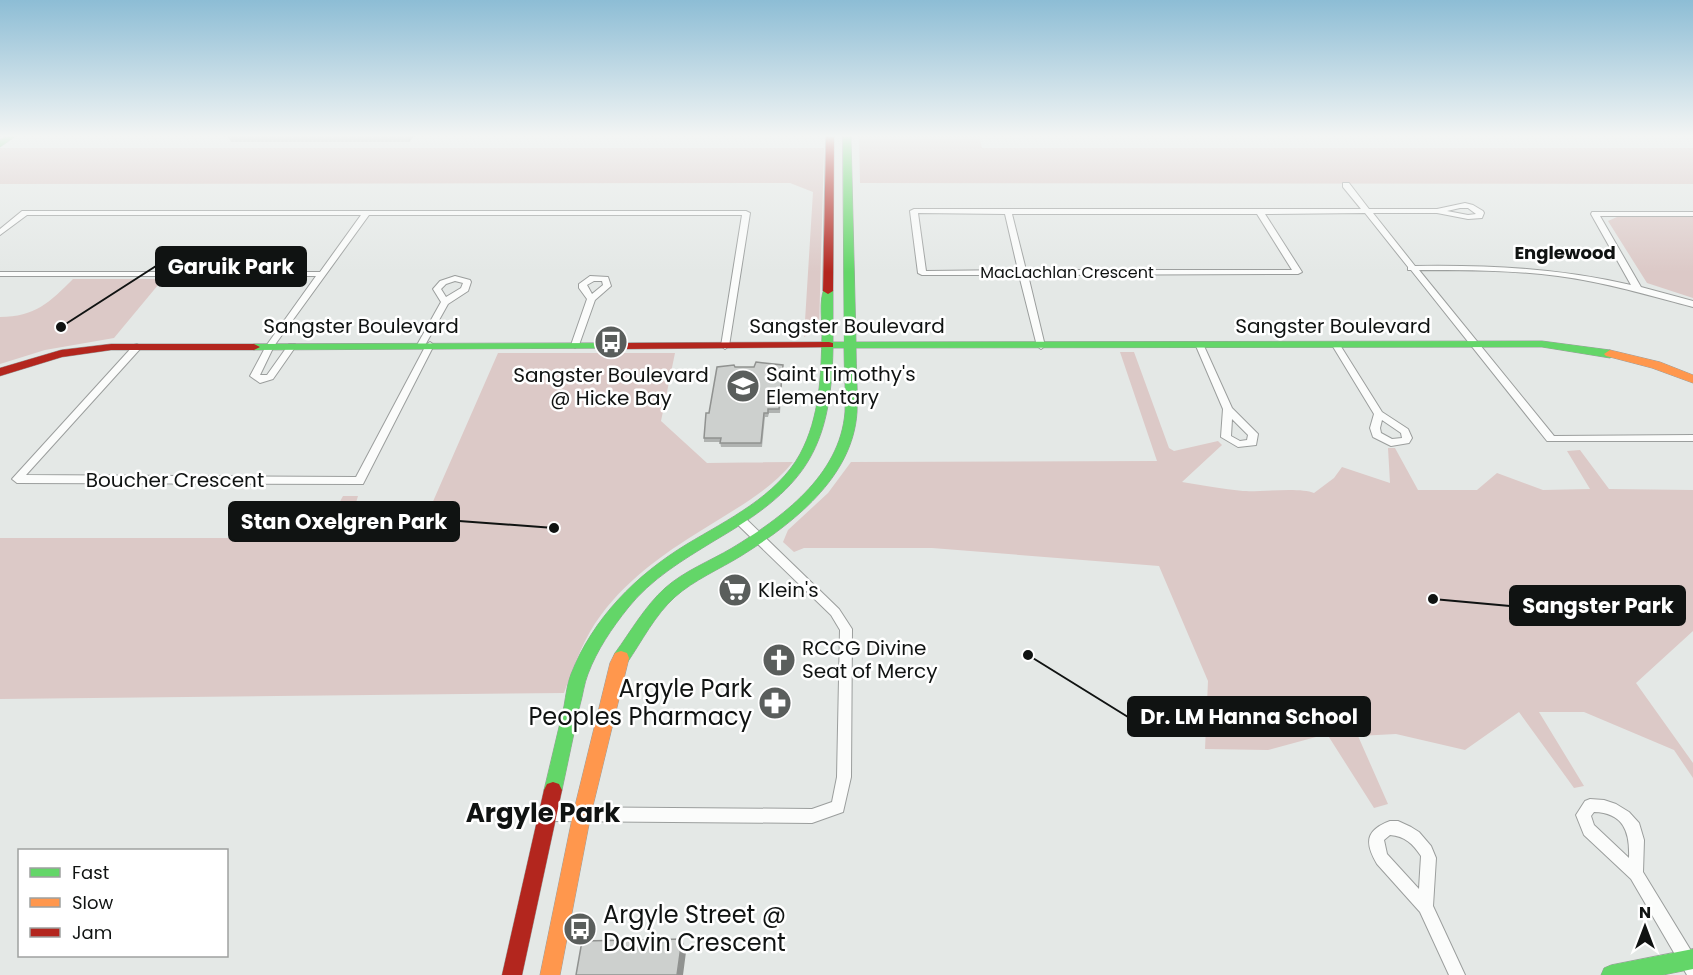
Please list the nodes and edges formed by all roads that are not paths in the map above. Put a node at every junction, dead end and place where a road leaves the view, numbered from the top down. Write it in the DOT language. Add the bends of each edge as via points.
graph roads {
  1 [pos="829,182"];
  2 [pos="848,182"];
  3 [pos="1346,185"];
  4 [pos="1368,211"];
  5 [pos="1437,211"];
  6 [pos="1008,212"];
  7 [pos="1260,212"];
  8 [pos="366,213"];
  9 [pos="1693,214"];
  10 [pos="0,233"];
  11 [pos="1411,268"];
  12 [pos="1025,272"];
  13 [pos="0,274"];
  14 [pos="322,274"];
  15 [pos="1637,288"];
  16 [pos="591,299"];
  17 [pos="445,302"];
  18 [pos="1693,304"];
  19 [pos="270,345"];
  20 [pos="426,345"];
  21 [pos="575,345"];
  22 [pos="725,345"];
  23 [pos="1336,345"];
  24 [pos="1475,345"];
  25 [pos="292,346"];
  26 [pos="825,346"];
  27 [pos="850,346"];
  28 [pos="1041,346"];
  29 [pos="1200,346"];
  30 [pos="137,347"];
  31 [pos="0,372"];
  32 [pos="1693,379"];
  33 [pos="1228,408"];
  34 [pos="1379,414"];
  35 [pos="1693,438"];
  36 [pos="740,520"];
  37 [pos="759,538"];
  38 [pos="549,814"];
  39 [pos="582,814"];
  40 [pos="1636,874"];
  41 [pos="1425,907"];
  42 [pos="1691,963"];
  43 [pos="512,975"];
  44 [pos="550,975"];
  45 [pos="1457,975"];
  46 [pos="1611,975"];
  1 -- 26 [label="street"];
  2 -- 27 [label="street"];
  3 -- 4 [label="street"];
  4 -- 5 [label="street"];
  4 -- 7 [label="street"];
  4 -- 11 [label="street"];
  5 -- 5 [label="street" via="1472,217 1480,213 1461,205"];
  6 -- 7 [label="street"];
  6 -- 12 [label="street"];
  6 -- 12 [label="street, MacLachlan Crescent" via="914,211 922,273"];
  7 -- 12 [label="street, MacLachlan Crescent" via="1298,272"];
  8 -- 10 [label="street" via="25,213"];
  8 -- 14 [label="street"];
  8 -- 22 [label="street" via="746,213"];
  9 -- 15 [label="street" via="1595,214"];
  11 -- 15 [label="street" via="1537,271"];
  11 -- 24 [label="street"];
  12 -- 28 [label="street"];
  13 -- 14 [label="street"];
  14 -- 19 [label="street"];
  15 -- 18 [label="street"];
  16 -- 21 [label="street"];
  17 -- 20 [label="street"];
  19 -- 25 [label="street, Sangster Boulevard"];
  19 -- 25 [label="street" via="255,376 260,380 270,377"];
  19 -- 30 [label="street, Sangster Boulevard"];
  20 -- 21 [label="street, Sangster Boulevard"];
  20 -- 25 [label="street, Sangster Boulevard"];
  20 -- 30 [label="street, Boucher Crescent" via="359,481 17,479"];
  21 -- 22 [label="street, Sangster Boulevard"];
  22 -- 26 [label="street, Sangster Boulevard"];
  23 -- 24 [label="street, Sangster Boulevard"];
  23 -- 29 [label="street, Sangster Boulevard"];
  23 -- 34 [label="street"];
  24 -- 32 [label="street, Sangster Boulevard" via="1542,344 1612,352"];
  24 -- 35 [label="street" via="1551,439"];
  26 -- 27 [label="street, Sangster Boulevard"];
  26 -- 36 [label="street" via="826,398 816,443 787,483"];
  27 -- 28 [label="street, Sangster Boulevard"];
  27 -- 37 [label="street" via="851,414 848,434 832,471 799,507"];
  28 -- 29 [label="street, Sangster Boulevard"];
  29 -- 33 [label="street"];
  30 -- 31 [label="street, Sangster Boulevard" via="79,350"];
  36 -- 37 [label="street"];
  36 -- 38 [label="street" via="676,556 645,581 609,620 579,676"];
  37 -- 39 [label="street" via="672,591 635,636 618,663"];
  37 -- 39 [label="street" via="835,612 846,629 844,777 838,807 812,816"];
  38 -- 39 [label="street"];
  38 -- 43 [label="street"];
  39 -- 44 [label="street"];
  40 -- 40 [label="street" via="1636,838 1630,823 1615,810 1590,806 1583,815 1589,830"];
  40 -- 42 [label="street"];
  41 -- 41 [label="street" via="1429,858 1426,851 1408,832 1385,829 1376,838 1378,852"];
  41 -- 45 [label="street"];
  42 -- 46 [label="street"];
}
